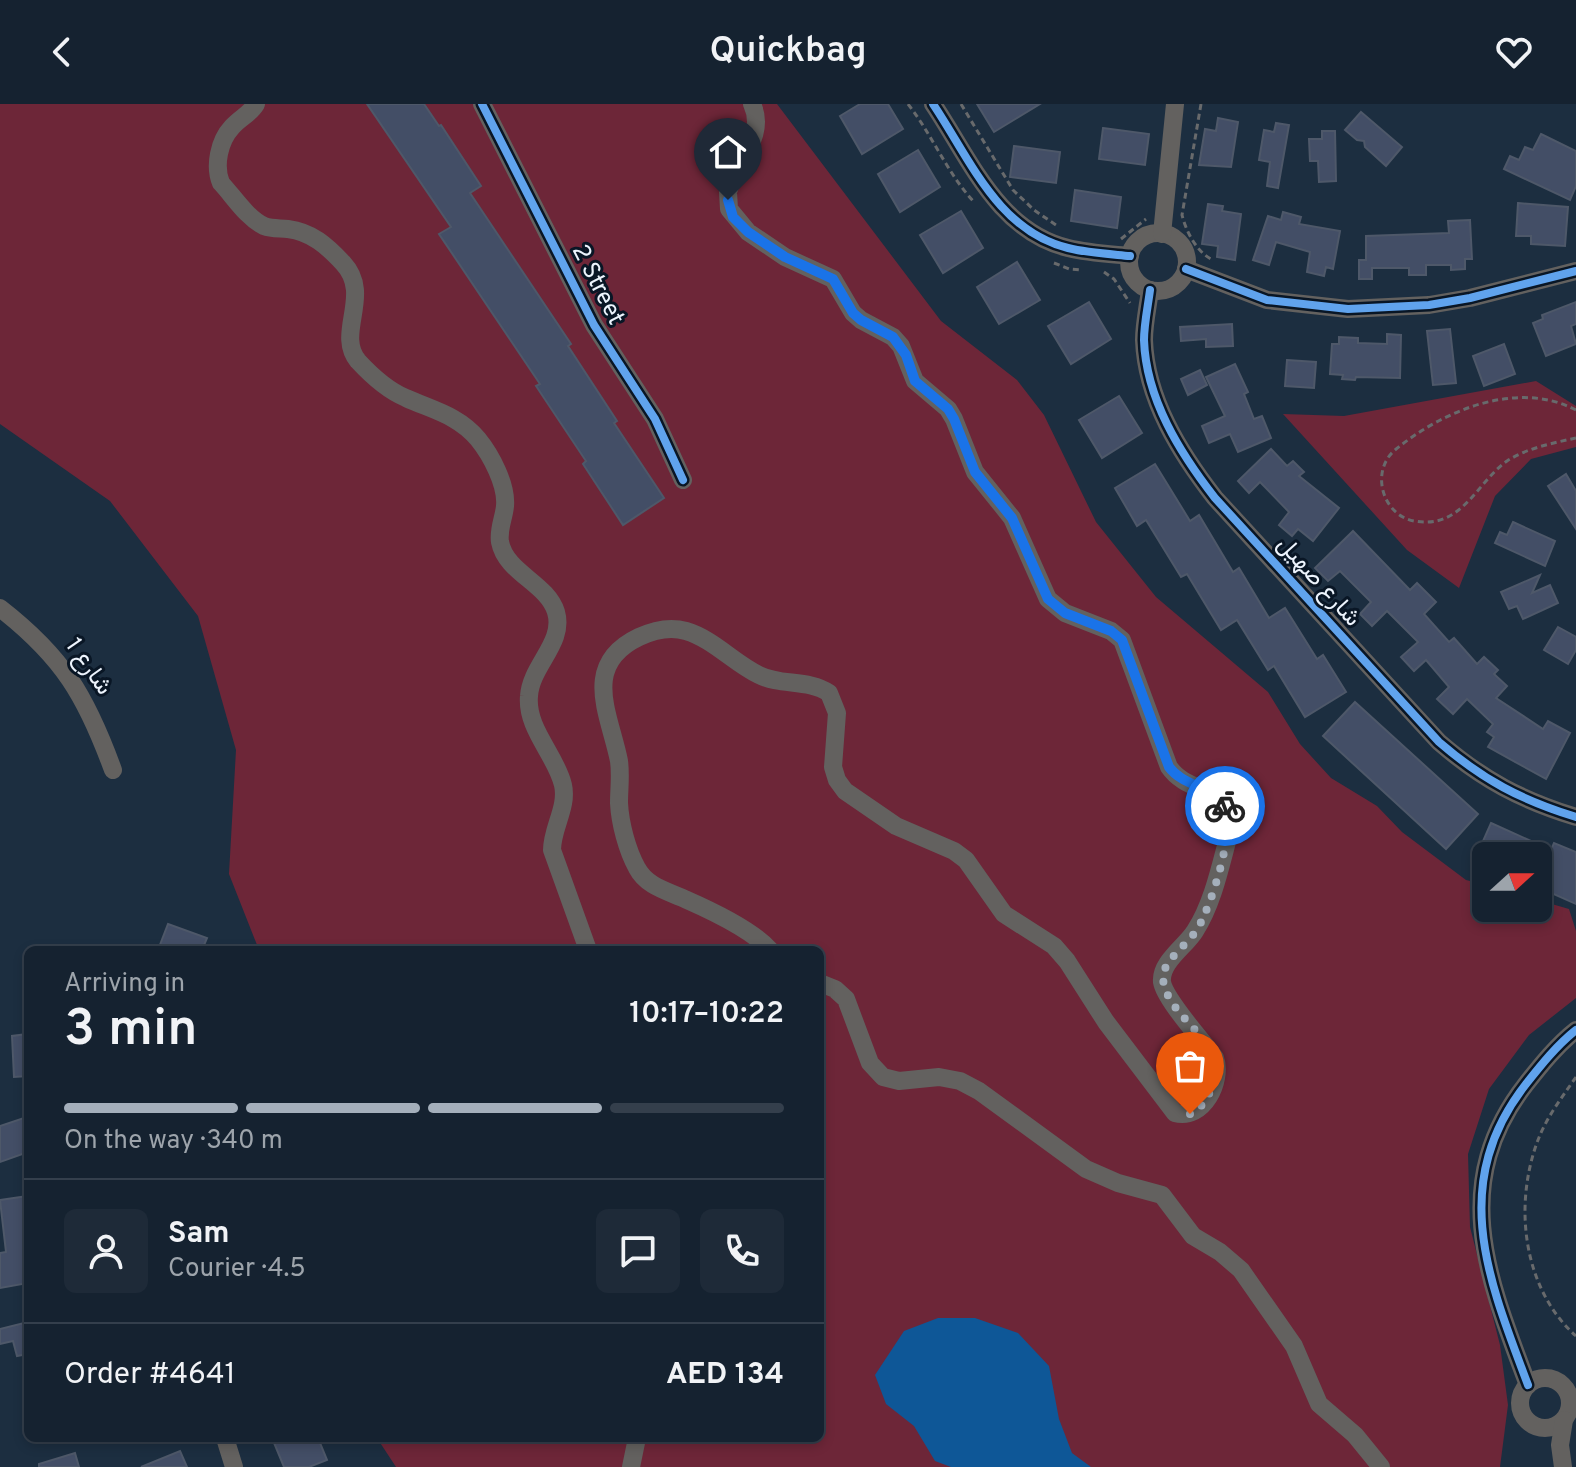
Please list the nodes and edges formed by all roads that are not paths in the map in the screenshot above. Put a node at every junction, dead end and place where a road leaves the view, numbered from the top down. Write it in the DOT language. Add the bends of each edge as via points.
graph roads {
  1 [pos="256,104"];
  2 [pos="482,104"];
  3 [pos="752,104"];
  4 [pos="933,104"];
  5 [pos="1175,104"];
  6 [pos="1162,234"];
  7 [pos="1130,256"];
  8 [pos="1186,269"];
  9 [pos="1576,271"];
  10 [pos="1150,290"];
  11 [pos="683,480"];
  12 [pos="0,608"];
  13 [pos="113,770"];
  14 [pos="1576,817"];
  15 [pos="586,946"];
  16 [pos="765,946"];
  17 [pos="824,985"];
  18 [pos="1576,1030"];
  19 [pos="1528,1385"];
  20 [pos="1570,1407"];
  21 [pos="1542,1429"];
  22 [pos="226,1442"];
  23 [pos="636,1442"];
  24 [pos="1562,1463"];
  25 [pos="234,1467"];
  26 [pos="631,1467"];
  27 [pos="1381,1467"];
  1 -- 15 [label="street" via="224,141 217,169 221,183 258,222 315,237 349,271 356,288 351,341 356,358 397,393 461,422 481,442 504,495 502,548 555,609 557,632 532,682 529,706 563,782 552,850"];
  2 -- 11 [label="street, 2 Street" via="594,325 655,419"];
  3 -- 16 [label="street" via="757,127 728,192 733,217 769,248 833,279 853,313 901,346 915,381 948,409 975,472 1012,518 1048,599 1065,613 1122,640 1169,767 1226,807 1228,838 1202,920 1166,965 1162,982 1215,1058 1216,1081 1197,1111 1175,1113 1067,961 1054,946 1004,914 966,860 896,826 845,791 833,767 837,713 829,693 764,677 687,631 660,629 618,651 603,690 619,764 619,805 633,858 655,886"];
  4 -- 7 [label="street" via="992,196 1013,219 1067,248"];
  5 -- 6 [label="street"];
  6 -- 7 [label="street" via="1145,236"];
  6 -- 8 [label="street" via="1184,250"];
  7 -- 10 [label="street" via="1136,281"];
  8 -- 9 [label="street" via="1267,300 1348,309 1470,298"];
  8 -- 10 [label="street" via="1176,284"];
  10 -- 14 [label="street, شارع صهيل" via="1144,340 1160,408 1174,440 1215,498 1439,742 1505,790"];
  12 -- 13 [label="street, شارع 1" via="72,679"];
  17 -- 27 [label="street" via="846,999 870,1063 883,1077 960,1081 1086,1169 1162,1195 1193,1236 1241,1270 1294,1346 1319,1404"];
  18 -- 19 [label="street" via="1513,1100 1486,1162 1481,1197 1486,1261"];
  19 -- 20 [label="street" via="1545,1378 1557,1381 1566,1390"];
  19 -- 21 [label="street" via="1520,1397 1521,1411"];
  20 -- 21 [label="street" via="1558,1425"];
  20 -- 24 [label="street"];
  21 -- 24 [label="street"];
  22 -- 25 [label="street"];
  23 -- 26 [label="street"];
}
